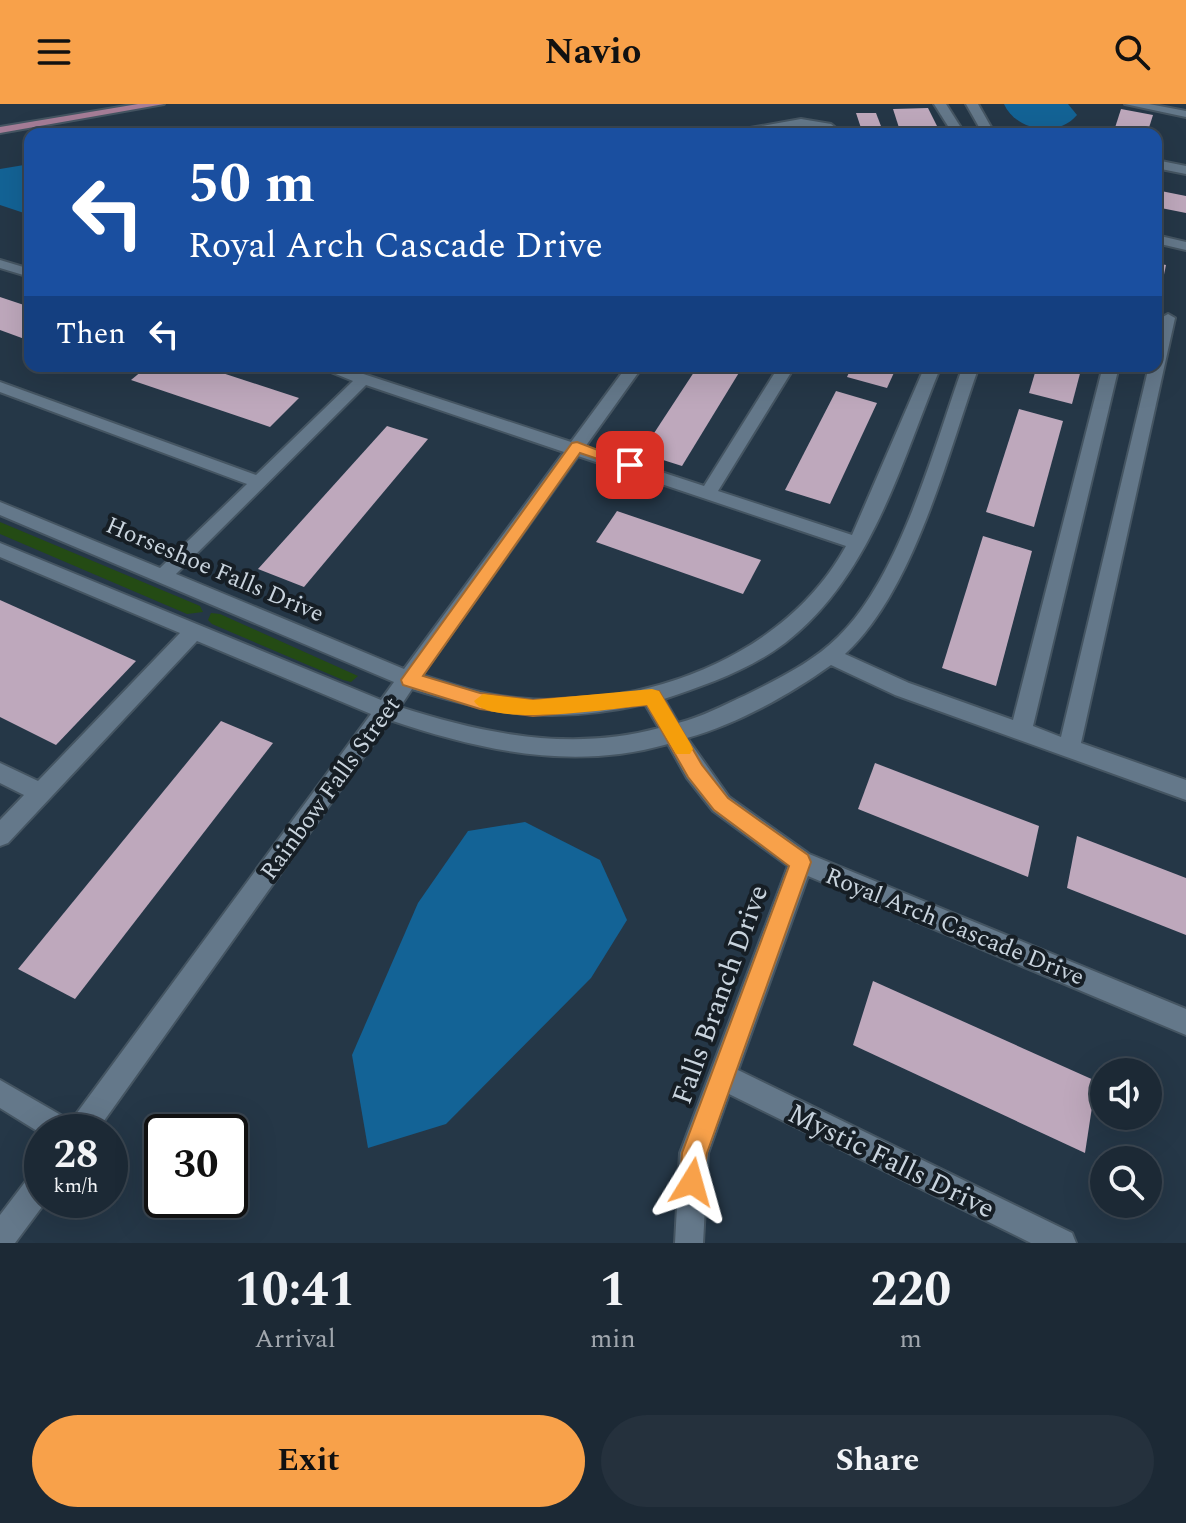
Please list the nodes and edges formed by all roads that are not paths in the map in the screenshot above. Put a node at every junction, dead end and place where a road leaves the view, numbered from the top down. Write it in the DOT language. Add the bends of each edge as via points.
graph roads {
  1 [pos="158,104"];
  2 [pos="940,104"];
  3 [pos="972,104"];
  4 [pos="1131,104"];
  5 [pos="1186,114"];
  6 [pos="766,128"];
  7 [pos="830,128"];
  8 [pos="955,128"];
  9 [pos="986,128"];
  10 [pos="0,130"];
  11 [pos="1162,165"];
  12 [pos="1186,170"];
  13 [pos="1162,228"];
  14 [pos="1186,233"];
  15 [pos="1162,240"];
  16 [pos="1186,246"];
  17 [pos="0,264"];
  18 [pos="24,271"];
  19 [pos="1170,318"];
  20 [pos="1162,352"];
  21 [pos="342,372"];
  22 [pos="631,372"];
  23 [pos="783,372"];
  24 [pos="930,372"];
  25 [pos="969,372"];
  26 [pos="1110,372"];
  27 [pos="1157,372"];
  28 [pos="364,379"];
  29 [pos="0,387"];
  30 [pos="577,447"];
  31 [pos="259,482"];
  32 [pos="709,492"];
  33 [pos="0,508"];
  34 [pos="854,542"];
  35 [pos="0,550"];
  36 [pos="164,575"];
  37 [pos="194,631"];
  38 [pos="828,655"];
  39 [pos="410,680"];
  40 [pos="652,697"];
  41 [pos="384,712"];
  42 [pos="1021,731"];
  43 [pos="676,735"];
  44 [pos="1069,748"];
  45 [pos="0,772"];
  46 [pos="1186,790"];
  47 [pos="40,793"];
  48 [pos="0,836"];
  49 [pos="801,862"];
  50 [pos="1186,1022"];
  51 [pos="723,1077"];
  52 [pos="0,1093"];
  53 [pos="34,1114"];
  54 [pos="93,1114"];
  55 [pos="24,1207"];
  56 [pos="0,1239"];
  57 [pos="689,1243"];
  58 [pos="1062,1243"];
  1 -- 10 [label="main road"];
  2 -- 8 [label="street"];
  3 -- 9 [label="street"];
  4 -- 5 [label="street"];
  6 -- 7 [label="street" via="812,122"];
  11 -- 12 [label="street"];
  13 -- 14 [label="street"];
  15 -- 16 [label="street"];
  17 -- 18 [label="street"];
  19 -- 20 [label="street"];
  21 -- 28 [label="street"];
  22 -- 30 [label="street, Rainbow Falls Street"];
  23 -- 32 [label="street"];
  24 -- 34 [label="street, Horseshoe Falls Drive"];
  25 -- 38 [label="street" via="879,595 853,635"];
  26 -- 42 [label="street"];
  27 -- 44 [label="street"];
  28 -- 30 [label="street"];
  28 -- 31 [label="street"];
  29 -- 31 [label="street"];
  30 -- 32 [label="street"];
  30 -- 39 [label="street, Rainbow Falls Street"];
  31 -- 36 [label="street"];
  32 -- 34 [label="street"];
  33 -- 36 [label="street, Horseshoe Falls Drive"];
  34 -- 40 [label="street, Horseshoe Falls Drive" via="835,579 806,616 721,669"];
  35 -- 37 [label="street"];
  36 -- 39 [label="street, Horseshoe Falls Drive"];
  37 -- 41 [label="street"];
  37 -- 47 [label="street"];
  38 -- 42 [label="street" via="902,689"];
  38 -- 43 [label="street" via="745,707"];
  39 -- 40 [label="street, Horseshoe Falls Drive" via="480,701 533,708"];
  39 -- 41 [label="street, Rainbow Falls Street"];
  40 -- 43 [label="street, Royal Arch Cascade Drive"];
  41 -- 43 [label="street" via="479,741 558,751"];
  41 -- 54 [label="street, Rainbow Falls Street"];
  42 -- 44 [label="street"];
  43 -- 49 [label="street, Royal Arch Cascade Drive" via="721,804"];
  44 -- 46 [label="street"];
  45 -- 47 [label="street"];
  47 -- 48 [label="street"];
  49 -- 50 [label="street, Royal Arch Cascade Drive"];
  49 -- 51 [label="street, Falls Branch Drive"];
  51 -- 57 [label="street, Falls Branch Drive" via="694,1153"];
  51 -- 58 [label="street, Mystic Falls Drive"];
  52 -- 53 [label="street"];
  55 -- 56 [label="street"];
}
